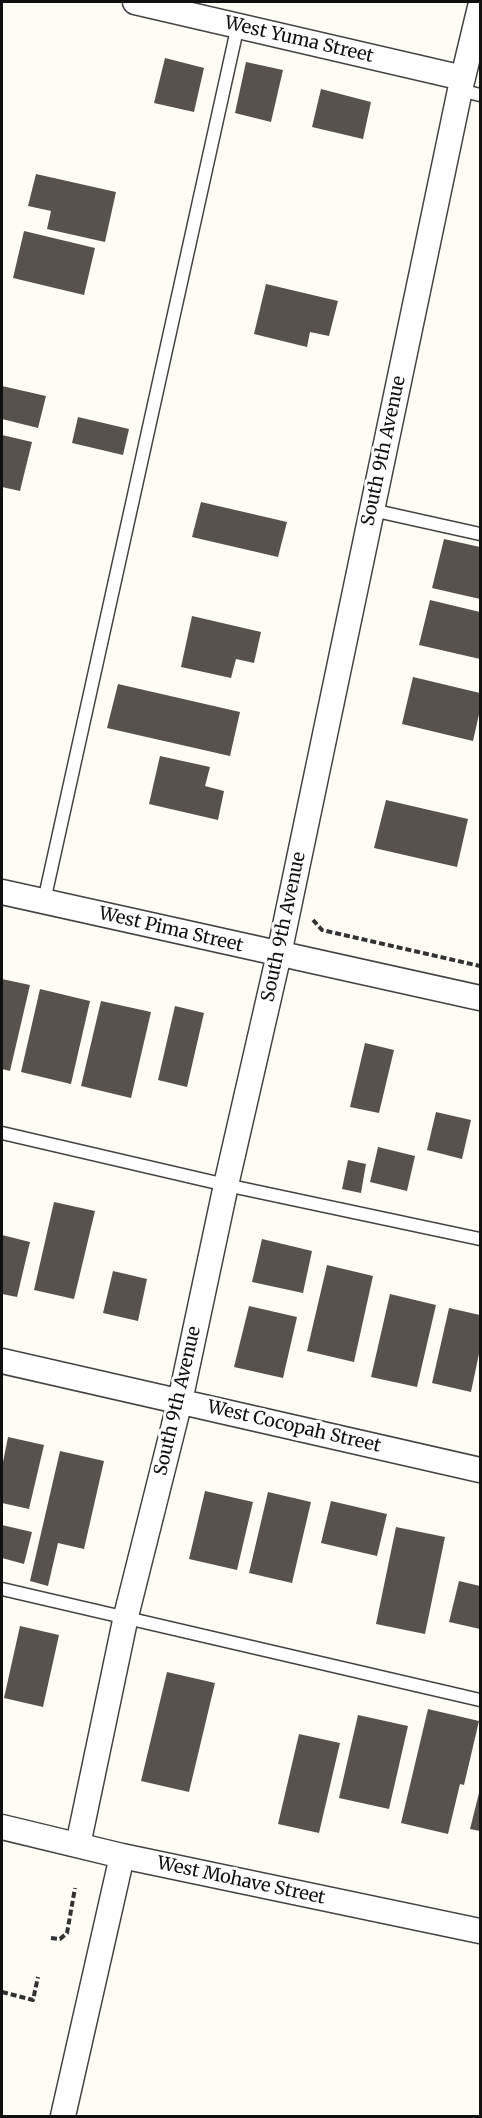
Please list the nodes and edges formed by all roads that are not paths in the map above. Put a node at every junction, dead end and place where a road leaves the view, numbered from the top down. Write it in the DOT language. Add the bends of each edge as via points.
graph roads {
  1 [pos="135,2"];
  2 [pos="480,7"];
  3 [pos="238,25"];
  4 [pos="468,88"];
  5 [pos="372,510"];
  6 [pos="480,534"];
  7 [pos="2,892"];
  8 [pos="44,902"];
  9 [pos="279,954"];
  10 [pos="480,998"];
  11 [pos="2,1133"];
  12 [pos="226,1185"];
  13 [pos="480,1239"];
  14 [pos="2,1361"];
  15 [pos="180,1401"];
  16 [pos="480,1470"];
  17 [pos="2,1589"];
  18 [pos="126,1616"];
  19 [pos="480,1700"];
  20 [pos="2,1827"];
  21 [pos="78,1845"];
  22 [pos="122,1856"];
  23 [pos="480,1931"];
  24 [pos="63,2116"];
  1 -- 3 [label="street, West Yuma Street"];
  2 -- 4 [label="street, South 9th Avenue"];
  3 -- 4 [label="street, West Yuma Street"];
  3 -- 8 [label="lane"];
  4 -- 5 [label="street, South 9th Avenue"];
  5 -- 6 [label="lane"];
  5 -- 9 [label="street, South 9th Avenue"];
  7 -- 8 [label="street, West Pima Street"];
  8 -- 9 [label="street, West Pima Street"];
  9 -- 10 [label="street, West Pima Street"];
  9 -- 12 [label="street, South 9th Avenue"];
  11 -- 12 [label="lane"];
  12 -- 13 [label="lane"];
  12 -- 15 [label="street, South 9th Avenue"];
  14 -- 15 [label="street, West Cocopah Street"];
  15 -- 16 [label="street, West Cocopah Street"];
  15 -- 18 [label="street, South 9th Avenue"];
  17 -- 18 [label="lane"];
  18 -- 19 [label="lane"];
  18 -- 21 [label="street, South 9th Avenue"];
  20 -- 21 [label="street, West Mohave Street"];
  21 -- 22 [label="street, West Mohave Street"];
  22 -- 23 [label="street, West Mohave Street"];
  22 -- 24 [label="street"];
}
